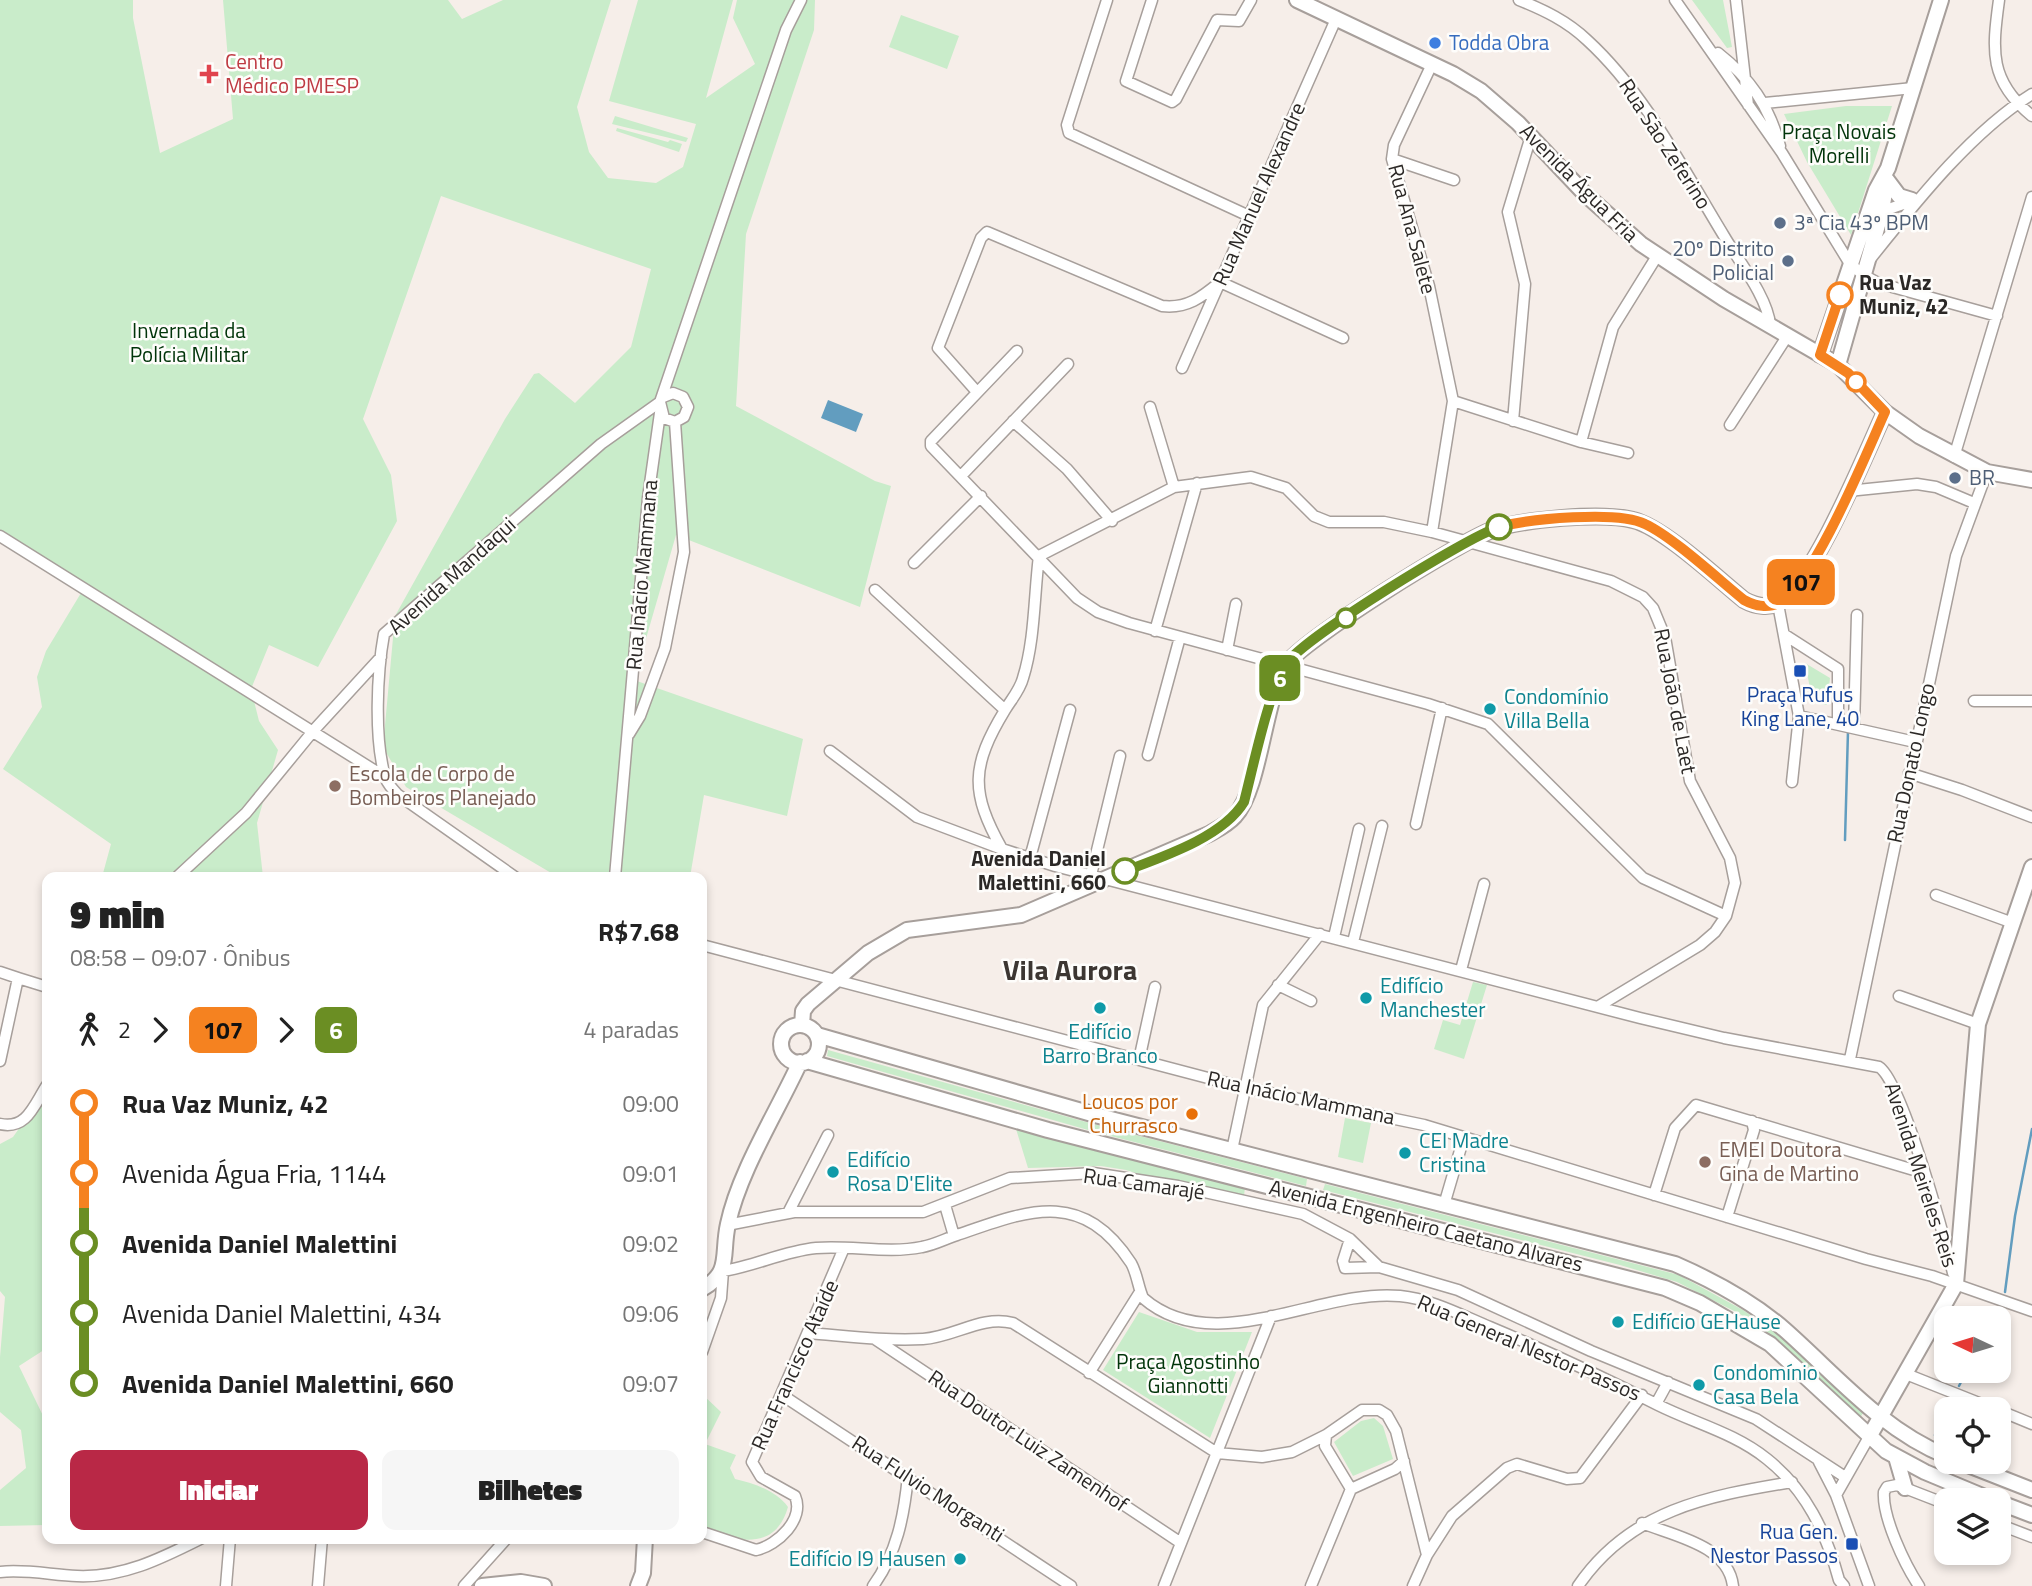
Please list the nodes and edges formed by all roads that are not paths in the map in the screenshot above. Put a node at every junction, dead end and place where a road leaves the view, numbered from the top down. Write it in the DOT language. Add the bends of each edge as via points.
graph roads {
  1 [pos="801,0"];
  2 [pos="1107,0"];
  3 [pos="1152,0"];
  4 [pos="1251,0"];
  5 [pos="1297,0"];
  6 [pos="1519,0"];
  7 [pos="1675,0"];
  8 [pos="1736,0"];
  9 [pos="1941,0"];
  10 [pos="1999,0"];
  11 [pos="1336,19"];
  12 [pos="1709,47"];
  13 [pos="1432,64"];
  14 [pos="1747,78"];
  15 [pos="1913,88"];
  16 [pos="2032,94"];
  17 [pos="1765,103"];
  18 [pos="2017,104"];
  19 [pos="1748,105"];
  20 [pos="2032,116"];
  21 [pos="1531,136"];
  22 [pos="1782,153"];
  23 [pos="1392,159"];
  24 [pos="1887,174"];
  25 [pos="1454,180"];
  26 [pos="2032,197"];
  27 [pos="1917,198"];
  28 [pos="1882,211"];
  29 [pos="1249,216"];
  30 [pos="1868,216"];
  31 [pos="1657,256"];
  32 [pos="1868,261"];
  33 [pos="1850,264"];
  34 [pos="1865,276"];
  35 [pos="1220,282"];
  36 [pos="1997,316"];
  37 [pos="1770,325"];
  38 [pos="1788,335"];
  39 [pos="1343,338"];
  40 [pos="1017,351"];
  41 [pos="1820,355"];
  42 [pos="1068,364"];
  43 [pos="1838,365"];
  44 [pos="1182,368"];
  45 [pos="977,392"];
  46 [pos="662,399"];
  47 [pos="1453,401"];
  48 [pos="1150,407"];
  49 [pos="1885,412"];
  50 [pos="660,413"];
  51 [pos="1013,421"];
  52 [pos="1513,421"];
  53 [pos="674,422"];
  54 [pos="1730,425"];
  55 [pos="1581,442"];
  56 [pos="1628,453"];
  57 [pos="1954,457"];
  58 [pos="1987,472"];
  59 [pos="961,476"];
  60 [pos="2032,480"];
  61 [pos="1197,483"];
  62 [pos="1174,487"];
  63 [pos="1848,491"];
  64 [pos="981,496"];
  65 [pos="1974,503"];
  66 [pos="1112,521"];
  67 [pos="1433,532"];
  68 [pos="0,536"];
  69 [pos="1467,542"];
  70 [pos="1039,556"];
  71 [pos="914,563"];
  72 [pos="876,590"];
  73 [pos="1238,604"];
  74 [pos="1778,604"];
  75 [pos="1857,615"];
  76 [pos="1155,631"];
  77 [pos="1785,635"];
  78 [pos="1180,637"];
  79 [pos="1227,650"];
  80 [pos="382,657"];
  81 [pos="1286,665"];
  82 [pos="1974,701"];
  83 [pos="2032,701"];
  84 [pos="1442,708"];
  85 [pos="1005,710"];
  86 [pos="1070,710"];
  87 [pos="1799,716"];
  88 [pos="1846,725"];
  89 [pos="314,730"];
  90 [pos="627,737"];
  91 [pos="1915,742"];
  92 [pos="830,751"];
  93 [pos="1148,755"];
  94 [pos="1120,756"];
  95 [pos="1909,773"];
  96 [pos="385,777"];
  97 [pos="1792,782"];
  98 [pos="2032,817"];
  99 [pos="1416,824"];
  100 [pos="1381,826"];
  101 [pos="1359,829"];
  102 [pos="1002,849"];
  103 [pos="1030,858"];
  104 [pos="2032,867"];
  105 [pos="182,872"];
  106 [pos="508,872"];
  107 [pos="615,872"];
  108 [pos="1098,877"];
  109 [pos="1484,884"];
  110 [pos="1936,894"];
  111 [pos="1726,916"];
  112 [pos="2013,923"];
  113 [pos="1320,934"];
  114 [pos="1335,937"];
  115 [pos="1353,942"];
  116 [pos="707,946"];
  117 [pos="1461,970"];
  118 [pos="0,972"];
  119 [pos="19,978"];
  120 [pos="836,981"];
  121 [pos="42,985"];
  122 [pos="1278,985"];
  123 [pos="1155,987"];
  124 [pos="1899,996"];
  125 [pos="1311,1001"];
  126 [pos="1599,1006"];
  127 [pos="1978,1024"];
  128 [pos="802,1025"];
  129 [pos="817,1035"];
  130 [pos="1850,1059"];
  131 [pos="1139,1060"];
  132 [pos="0,1061"];
  133 [pos="804,1062"];
  134 [pos="1246,1088"];
  135 [pos="42,1093"];
  136 [pos="1752,1121"];
  137 [pos="0,1124"];
  138 [pos="828,1135"];
  139 [pos="1464,1137"];
  140 [pos="1232,1150"];
  141 [pos="1319,1172"];
  142 [pos="1924,1174"];
  143 [pos="1654,1195"];
  144 [pos="1313,1198"];
  145 [pos="945,1205"];
  146 [pos="1444,1205"];
  147 [pos="788,1213"];
  148 [pos="1727,1217"];
  149 [pos="727,1225"];
  150 [pos="954,1236"];
  151 [pos="1350,1239"];
  152 [pos="844,1248"];
  153 [pos="1379,1267"];
  154 [pos="723,1271"];
  155 [pos="1956,1284"];
  156 [pos="707,1286"];
  157 [pos="1140,1292"];
  158 [pos="2032,1311"];
  159 [pos="1270,1317"];
  160 [pos="809,1333"];
  161 [pos="707,1338"];
  162 [pos="874,1339"];
  163 [pos="1089,1373"];
  164 [pos="1906,1374"];
  165 [pos="1668,1382"];
  166 [pos="782,1395"];
  167 [pos="1642,1395"];
  168 [pos="1964,1397"];
  169 [pos="1656,1404"];
  170 [pos="2011,1415"];
  171 [pos="1881,1418"];
  172 [pos="2032,1423"];
  173 [pos="1326,1435"];
  174 [pos="1869,1437"];
  175 [pos="1934,1450"];
  176 [pos="1217,1453"];
  177 [pos="1896,1457"];
  178 [pos="1816,1459"];
  179 [pos="1404,1461"];
  180 [pos="1991,1474"];
  181 [pos="908,1476"];
  182 [pos="1846,1477"];
  183 [pos="1792,1482"];
  184 [pos="1905,1488"];
  185 [pos="1965,1488"];
  186 [pos="1989,1488"];
  187 [pos="1351,1489"];
  188 [pos="2032,1490"];
  189 [pos="1836,1494"];
  190 [pos="1934,1499"];
  191 [pos="2011,1507"];
  192 [pos="2032,1515"];
  193 [pos="1642,1523"];
  194 [pos="2011,1529"];
  195 [pos="707,1534"];
  196 [pos="2032,1537"];
  197 [pos="1181,1543"];
  198 [pos="189,1544"];
  199 [pos="230,1544"];
  200 [pos="322,1544"];
  201 [pos="502,1544"];
  202 [pos="645,1544"];
  203 [pos="1427,1555"];
  204 [pos="0,1572"];
  205 [pos="1839,1584"];
  206 [pos="226,1586"];
  207 [pos="318,1586"];
  208 [pos="464,1586"];
  209 [pos="482,1586"];
  210 [pos="544,1586"];
  211 [pos="638,1586"];
  212 [pos="873,1586"];
  213 [pos="1071,1586"];
  214 [pos="1164,1586"];
  215 [pos="1311,1586"];
  216 [pos="1413,1586"];
  217 [pos="1578,1586"];
  218 [pos="1733,1586"];
  219 [pos="1869,1586"];
  220 [pos="1919,1586"];
  1 -- 46 [label="street" via="786,30"];
  2 -- 29 [label="street" via="1067,125 1069,134"];
  3 -- 4 [label="street" via="1126,78 1129,84 1168,102 1177,99 1217,20 1239,21"];
  5 -- 11 [label="street, Avenida Água Fria"];
  6 -- 37 [label="street, Rua São Zeferino" via="1551,12 1586,38 1627,83 1747,274"];
  7 -- 12 [label="street"];
  8 -- 14 [label="street"];
  9 -- 15 [label="street"];
  10 -- 18 [label="street" via="1994,56 2002,82"];
  11 -- 13 [label="street, Avenida Água Fria"];
  11 -- 29 [label="street, Rua Manuel Alexandre"];
  12 -- 14 [label="street"];
  12 -- 19 [label="street"];
  13 -- 21 [label="street, Avenida Água Fria" via="1481,91"];
  13 -- 23 [label="street, Rua Ana Salete" via="1394,145"];
  14 -- 17 [label="street"];
  14 -- 19 [label="street"];
  15 -- 17 [label="street"];
  15 -- 24 [label="street"];
  16 -- 18 [label="street"];
  17 -- 22 [label="street"];
  18 -- 20 [label="street"];
  18 -- 27 [label="street"];
  19 -- 22 [label="street"];
  21 -- 31 [label="street, Avenida Água Fria" via="1585,194"];
  21 -- 52 [label="street" via="1507,212 1525,284"];
  22 -- 33 [label="street"];
  23 -- 25 [label="street"];
  23 -- 47 [label="street, Rua Ana Salete" via="1429,286"];
  24 -- 27 [label="street" via="1899,196"];
  24 -- 28 [label="street"];
  24 -- 30 [label="street"];
  26 -- 36 [label="street"];
  27 -- 28 [label="street"];
  27 -- 32 [label="street"];
  28 -- 30 [label="street"];
  28 -- 32 [label="street"];
  29 -- 35 [label="street, Rua Manuel Alexandre"];
  30 -- 33 [label="street"];
  31 -- 37 [label="street, Avenida Água Fria"];
  31 -- 55 [label="street" via="1613,327"];
  32 -- 34 [label="street"];
  33 -- 34 [label="street"];
  33 -- 41 [label="street"];
  34 -- 36 [label="street"];
  34 -- 43 [label="street"];
  35 -- 39 [label="street"];
  35 -- 44 [label="street, Rua Manuel Alexandre"];
  35 -- 45 [label="street" via="1192,302 1162,306 985,233 939,343 939,353"];
  36 -- 57 [label="street"];
  37 -- 38 [label="street, Avenida Água Fria"];
  38 -- 41 [label="street, Avenida Água Fria"];
  38 -- 54 [label="street"];
  40 -- 45 [label="street"];
  41 -- 43 [label="street, Avenida Água Fria"];
  42 -- 51 [label="street"];
  43 -- 49 [label="street, Avenida Água Fria"];
  45 -- 59 [label="street" via="930,441"];
  46 -- 50 [label="street, Rua Inácio Mammana"];
  46 -- 53 [label="street, Rua Inácio Mammana" via="679,394 687,401 684,417"];
  46 -- 80 [label="street, Avenida Mandaqui" via="601,444 384,634"];
  47 -- 52 [label="street"];
  47 -- 67 [label="street"];
  48 -- 62 [label="street"];
  49 -- 57 [label="street, Avenida Água Fria"];
  49 -- 63 [label="street"];
  50 -- 53 [label="street"];
  50 -- 90 [label="street, Rua Inácio Mammana"];
  51 -- 59 [label="street"];
  51 -- 66 [label="street" via="1067,469"];
  52 -- 55 [label="street"];
  53 -- 90 [label="street, Rua Inácio Mammana" via="684,552 665,648 640,716"];
  55 -- 56 [label="street"];
  57 -- 58 [label="street, Avenida Água Fria"];
  58 -- 60 [label="street, Avenida Água Fria"];
  58 -- 65 [label="street, Rua Donato Longo"];
  59 -- 64 [label="street"];
  61 -- 62 [label="street, Rua João de Laet"];
  61 -- 67 [label="street, Rua João de Laet" via="1264,478 1286,488 1320,520 1384,523"];
  61 -- 76 [label="street"];
  62 -- 66 [label="street, Rua João de Laet"];
  63 -- 65 [label="street" via="1929,485"];
  63 -- 74 [label="street" via="1802,581"];
  64 -- 70 [label="street"];
  64 -- 71 [label="street"];
  65 -- 91 [label="street, Rua Donato Longo" via="1956,556"];
  66 -- 70 [label="street, Rua João de Laet"];
  67 -- 69 [label="street, Rua João de Laet"];
  68 -- 89 [label="street"];
  69 -- 74 [label="street" via="1511,524 1631,519 1656,531 1744,600 1759,606"];
  69 -- 81 [label="street" via="1310,641"];
  69 -- 111 [label="street, Rua João de Laet" via="1611,581 1631,589 1653,608 1665,638 1690,781 1734,869 1733,898"];
  70 -- 76 [label="street" via="1087,606"];
  70 -- 85 [label="street" via="1025,672"];
  72 -- 85 [label="street"];
  73 -- 79 [label="street"];
  74 -- 77 [label="street"];
  75 -- 88 [label="street"];
  76 -- 78 [label="street"];
  77 -- 87 [label="street"];
  77 -- 88 [label="street" via="1838,669"];
  78 -- 79 [label="street"];
  78 -- 93 [label="street"];
  79 -- 81 [label="street"];
  80 -- 89 [label="street"];
  80 -- 96 [label="street, Avenida Mandaqui" via="380,731"];
  81 -- 84 [label="street"];
  81 -- 108 [label="street" via="1236,815 1209,834"];
  82 -- 83 [label="street"];
  84 -- 99 [label="street"];
  84 -- 111 [label="street" via="1497,730 1652,885"];
  85 -- 102 [label="street" via="980,764 977,788 981,807"];
  86 -- 103 [label="street"];
  87 -- 88 [label="street"];
  87 -- 97 [label="street"];
  88 -- 91 [label="street"];
  89 -- 96 [label="street"];
  89 -- 105 [label="street" via="246,813"];
  90 -- 107 [label="street, Rua Inácio Mammana"];
  91 -- 95 [label="street, Rua Donato Longo"];
  92 -- 102 [label="street" via="917,817"];
  94 -- 108 [label="street"];
  95 -- 98 [label="street"];
  95 -- 130 [label="street, Rua Donato Longo"];
  96 -- 106 [label="street" via="397,793"];
  100 -- 115 [label="street"];
  101 -- 114 [label="street"];
  102 -- 103 [label="street"];
  103 -- 108 [label="street"];
  104 -- 112 [label="street"];
  108 -- 113 [label="street"];
  108 -- 120 [label="street" via="1021,915 907,930 868,953"];
  109 -- 117 [label="street"];
  110 -- 112 [label="street"];
  111 -- 126 [label="street, Rua João de Laet" via="1700,945"];
  112 -- 127 [label="street"];
  113 -- 114 [label="street"];
  113 -- 122 [label="street"];
  114 -- 115 [label="street"];
  115 -- 117 [label="street"];
  116 -- 120 [label="street, Rua Inácio Mammana"];
  117 -- 126 [label="street"];
  118 -- 119 [label="street"];
  119 -- 121 [label="street"];
  119 -- 132 [label="street"];
  120 -- 128 [label="street" via="804,1008"];
  120 -- 131 [label="street, Rua Inácio Mammana"];
  122 -- 125 [label="street"];
  122 -- 134 [label="street" via="1263,1005"];
  123 -- 131 [label="street"];
  124 -- 127 [label="street"];
  126 -- 130 [label="street" via="1724,1038"];
  127 -- 155 [label="street"];
  128 -- 129 [label="street"];
  128 -- 133 [label="street" via="788,1030 782,1045 786,1055"];
  129 -- 133 [label="street" via="818,1050"];
  129 -- 140 [label="street, Avenida Engenheiro Caetano Alvares" via="987,1086"];
  130 -- 142 [label="street, Avenida Meireles Reis" via="1879,1067 1889,1077"];
  131 -- 134 [label="street, Rua Inácio Mammana"];
  133 -- 144 [label="street, Avenida Engenheiro Caetano Alvares"];
  133 -- 149 [label="street" via="737,1187"];
  134 -- 139 [label="street, Rua Inácio Mammana"];
  134 -- 140 [label="street"];
  135 -- 137 [label="street" via="22,1123 13,1127"];
  136 -- 142 [label="street"];
  136 -- 143 [label="street" via="1693,1106 1675,1128"];
  136 -- 148 [label="street" via="1754,1130"];
  138 -- 147 [label="street"];
  139 -- 143 [label="street, Rua Inácio Mammana"];
  139 -- 146 [label="street"];
  140 -- 141 [label="street, Avenida Engenheiro Caetano Alvares"];
  141 -- 144 [label="street"];
  141 -- 146 [label="street, Avenida Engenheiro Caetano Alvares"];
  142 -- 155 [label="street, Avenida Meireles Reis"];
  143 -- 148 [label="street, Rua Inácio Mammana"];
  144 -- 174 [label="street, Avenida Engenheiro Caetano Alvares" via="1665,1288 1700,1303 1770,1344"];
  145 -- 147 [label="street, Rua Camarajé" via="923,1212"];
  145 -- 150 [label="street"];
  145 -- 151 [label="street, Rua Camarajé" via="1010,1178 1093,1173 1178,1186 1303,1214"];
  146 -- 171 [label="street, Avenida Engenheiro Caetano Alvares" via="1624,1249 1705,1277 1768,1316"];
  147 -- 149 [label="street, Rua Camarajé"];
  148 -- 155 [label="street, Rua Inácio Mammana"];
  149 -- 154 [label="street"];
  150 -- 152 [label="street" via="902,1250"];
  150 -- 157 [label="street" via="1039,1210 1075,1214 1120,1249 1132,1265"];
  151 -- 153 [label="street, Rua Camarajé"];
  151 -- 153 [label="street" via="1345,1268"];
  152 -- 154 [label="street" via="789,1253"];
  152 -- 160 [label="street, Rua Francisco Ataíde"];
  153 -- 165 [label="street, Rua General Nestor Passos" via="1458,1290"];
  154 -- 156 [label="street"];
  154 -- 161 [label="street" via="721,1298"];
  155 -- 158 [label="street, Rua Inácio Mammana"];
  155 -- 164 [label="street, Avenida Meireles Reis"];
  157 -- 159 [label="street, Rua General Nestor Passos" via="1163,1310 1195,1322"];
  157 -- 163 [label="street"];
  159 -- 167 [label="street, Rua General Nestor Passos" via="1327,1301 1371,1295 1418,1298"];
  159 -- 176 [label="street"];
  160 -- 162 [label="street"];
  160 -- 166 [label="street, Rua Francisco Ataíde"];
  162 -- 163 [label="street" via="927,1339 998,1319 1013,1323"];
  162 -- 197 [label="street, Rua Doutor Luiz Zamenhof"];
  163 -- 176 [label="street"];
  164 -- 168 [label="street"];
  164 -- 171 [label="street, Avenida Meireles Reis"];
  165 -- 169 [label="street, Rua General Nestor Passos"];
  165 -- 178 [label="street, Rua General Nestor Passos" via="1756,1419"];
  166 -- 181 [label="street, Rua Fulvio Morganti"];
  166 -- 195 [label="street, Rua Francisco Ataíde" via="752,1462 761,1477 795,1496 799,1513 794,1522 756,1550"];
  167 -- 169 [label="street, Rua General Nestor Passos"];
  167 -- 203 [label="street" via="1580,1478 1512,1465 1452,1516"];
  169 -- 183 [label="street, Rua General Nestor Passos" via="1746,1444"];
  170 -- 172 [label="street"];
  171 -- 174 [label="street, Avenida Meireles Reis"];
  171 -- 175 [label="street, Avenida Engenheiro Caetano Alvares"];
  173 -- 176 [label="street" via="1274,1456"];
  173 -- 179 [label="street" via="1357,1412 1379,1410 1396,1431"];
  173 -- 187 [label="street" via="1325,1446"];
  174 -- 177 [label="street, Avenida Engenheiro Caetano Alvares"];
  174 -- 182 [label="street, Avenida Meireles Reis"];
  176 -- 197 [label="street"];
  177 -- 184 [label="street"];
  177 -- 185 [label="street, Avenida Engenheiro Caetano Alvares"];
  178 -- 182 [label="street, Rua General Nestor Passos"];
  178 -- 189 [label="street, Rua General Nestor Passos"];
  179 -- 187 [label="street"];
  179 -- 203 [label="street"];
  180 -- 186 [label="street"];
  180 -- 188 [label="street"];
  181 -- 212 [label="street" via="898,1539"];
  181 -- 213 [label="street, Rua Fulvio Morganti"];
  182 -- 189 [label="street, Avenida Meireles Reis"];
  183 -- 193 [label="street" via="1710,1497"];
  183 -- 205 [label="street, Rua General Nestor Passos" via="1819,1521"];
  184 -- 190 [label="street"];
  184 -- 220 [label="street" via="1887,1487 1884,1500 1899,1547"];
  187 -- 215 [label="street"];
  189 -- 219 [label="street, Rua General Nestor Passos"];
  191 -- 192 [label="street"];
  193 -- 217 [label="street" via="1612,1544"];
  193 -- 218 [label="street" via="1718,1556 1730,1571"];
  194 -- 196 [label="street"];
  197 -- 214 [label="street"];
  198 -- 204 [label="street" via="137,1567 101,1576"];
  199 -- 206 [label="street"];
  200 -- 207 [label="street"];
  201 -- 208 [label="street"];
  202 -- 211 [label="street"];
  203 -- 216 [label="street"];
  209 -- 210 [label="street" via="521,1582"];
}
